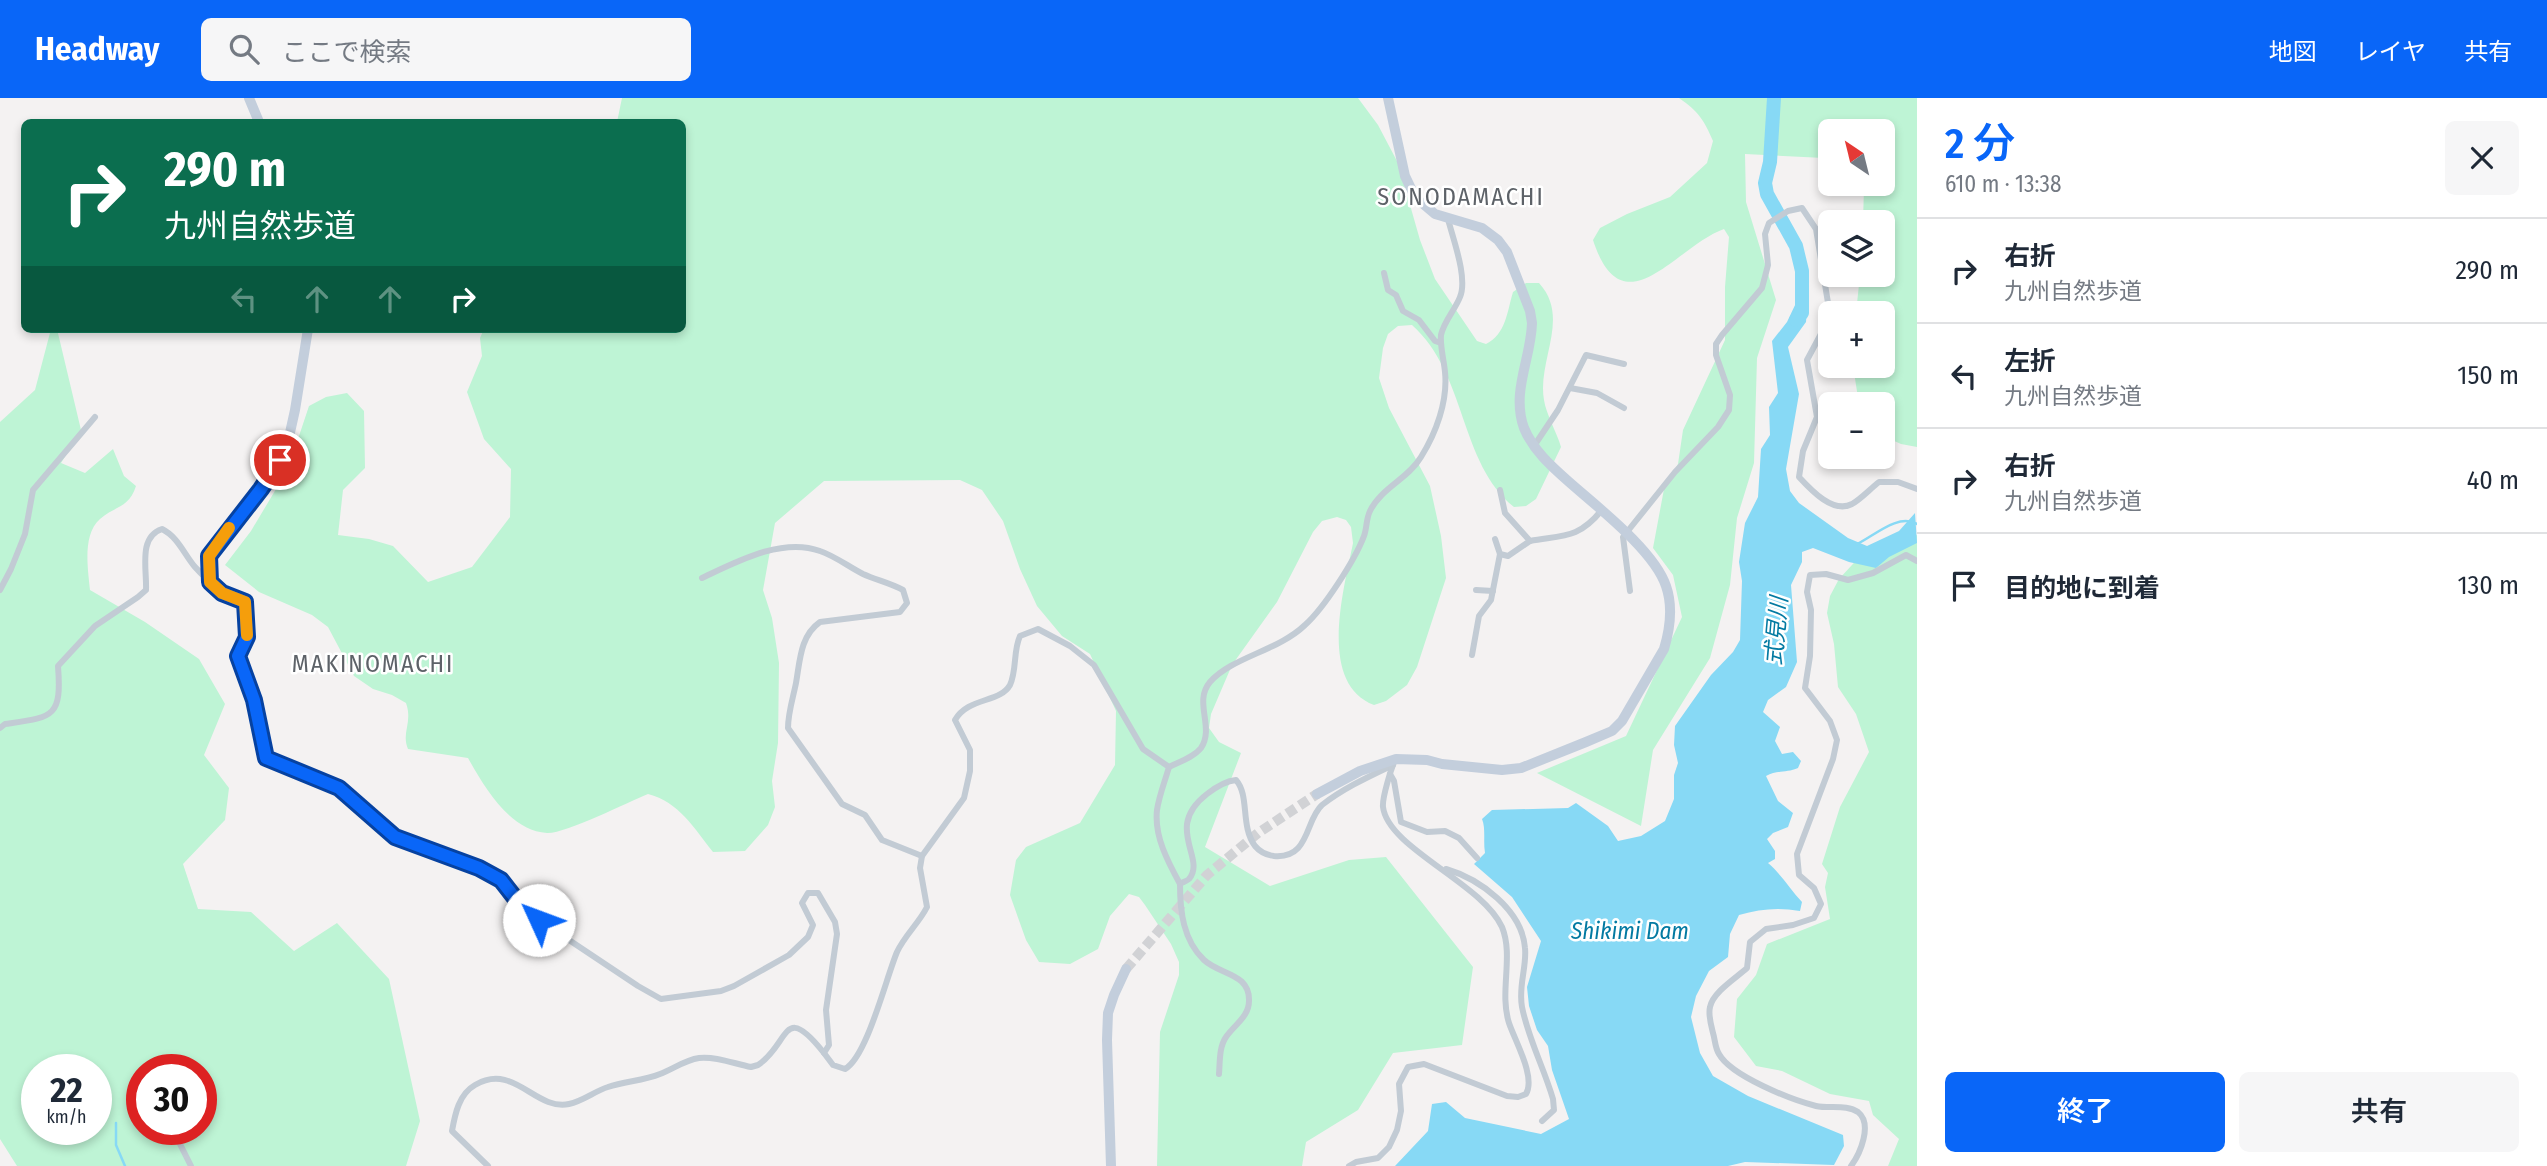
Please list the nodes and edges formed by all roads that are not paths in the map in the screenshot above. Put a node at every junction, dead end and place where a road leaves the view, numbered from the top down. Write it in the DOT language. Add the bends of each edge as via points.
graph roads {
  1 [pos="249,98"];
  2 [pos="1388,98"];
  3 [pos="258,119"];
  4 [pos="1448,219"];
  5 [pos="1384,274"];
  6 [pos="307,333"];
  7 [pos="1441,343"];
  8 [pos="1625,364"];
  9 [pos="1570,388"];
  10 [pos="1624,408"];
  11 [pos="95,418"];
  12 [pos="1534,446"];
  13 [pos="1917,489"];
  14 [pos="1500,490"];
  15 [pos="1601,511"];
  16 [pos="1625,532"];
  17 [pos="1495,539"];
  18 [pos="1530,541"];
  19 [pos="1500,554"];
  20 [pos="1917,561"];
  21 [pos="702,578"];
  22 [pos="210,582"];
  23 [pos="0,590"];
  24 [pos="1476,590"];
  25 [pos="1630,591"];
  26 [pos="1493,592"];
  27 [pos="1472,655"];
  28 [pos="0,728"];
  29 [pos="1394,762"];
  30 [pos="1169,767"];
  31 [pos="1390,774"];
  32 [pos="1317,794"];
  33 [pos="922,856"];
  34 [pos="1477,858"];
  35 [pos="1441,867"];
  36 [pos="1180,884"];
  37 [pos="1126,969"];
  38 [pos="824,1053"];
  39 [pos="1219,1074"];
  40 [pos="1542,1121"];
  41 [pos="180,1145"];
  42 [pos="191,1166"];
  43 [pos="488,1166"];
  44 [pos="1111,1166"];
  45 [pos="1349,1166"];
  46 [pos="1851,1166"];
  1 -- 3 [label="street"];
  2 -- 4 [label="street" via="1410,188 1423,206"];
  4 -- 7 [label="street" via="1462,286"];
  4 -- 12 [label="street" via="1491,233 1507,252 1530,311 1532,323 1518,398"];
  5 -- 7 [label="street" via="1400,308"];
  6 -- 22 [label="street" via="289,437 271,475 209,556"];
  7 -- 30 [label="street" via="1446,387 1432,438 1421,458 1378,498 1369,513 1365,536 1307,624 1283,643 1218,674 1208,684 1202,697 1205,737 1200,748"];
  8 -- 9 [label="street" via="1586,355"];
  9 -- 10 [label="street" via="1597,393"];
  9 -- 12 [label="street"];
  11 -- 23 [label="street" via="33,490 25,534"];
  12 -- 15 [label="street"];
  13 -- 16 [label="street" via="1898,482 1878,482 1851,505 1841,506 1817,496 1799,477 1803,451 1817,417 1807,360 1829,309 1816,229 1802,208 1769,223 1762,289 1716,344 1730,395 1729,410"];
  14 -- 18 [label="street" via="1505,513"];
  15 -- 16 [label="street"];
  15 -- 18 [label="street" via="1567,537"];
  16 -- 25 [label="street"];
  16 -- 29 [label="street" via="1662,578 1670,609 1664,649 1612,731 1521,768 1476,768 1427,760"];
  17 -- 19 [label="street"];
  18 -- 19 [label="street" via="1508,556"];
  19 -- 26 [label="street"];
  20 -- 46 [label="street" via="1906,555 1848,580 1810,575 1810,656 1805,688 1838,740 1797,854 1800,875 1814,888 1821,904 1814,918 1766,929 1750,942 1747,968 1710,1005 1718,1054 1733,1070 1784,1097 1860,1113 1865,1133"];
  21 -- 33 [label="street" via="765,552 806,547 903,590 907,603 900,612 820,622 812,627 798,662 788,728 842,804 865,814 882,840"];
  22 -- 28 [label="street" via="171,534 162,529 153,532 147,541 146,590 95,626 58,666 57,705 44,718"];
  22 -- 38 [label="street" via="222,593 245,602 247,637 238,656 254,700 266,758 339,788 395,837 501,880 539,920 656,996 670,999 721,991 789,955 813,925 803,899 808,892 818,893 837,934 826,1010 829,1045"];
  24 -- 26 [label="street"];
  26 -- 27 [label="street" via="1479,616"];
  29 -- 31 [label="street"];
  29 -- 32 [label="street" via="1360,771"];
  29 -- 36 [label="street" via="1319,808 1301,844 1281,856 1264,854 1255,847 1244,816 1242,786 1236,780 1222,785 1189,813 1192,871"];
  30 -- 33 [label="street" via="1143,749 1094,665 1038,629 1029,632 1020,636 1015,647 1010,685 1003,693 970,705 955,720 970,750 967,792"];
  30 -- 36 [label="street" via="1157,821 1166,858"];
  31 -- 34 [label="street" via="1401,822 1427,832 1445,831 1459,838"];
  31 -- 35 [label="street" via="1382,806 1391,827"];
  33 -- 38 [label="street" via="927,907 899,947 864,1044 845,1069"];
  35 -- 40 [label="street" via="1476,883 1503,904 1521,927 1526,950 1522,1007 1553,1099 1554,1110"];
  35 -- 45 [label="street" via="1501,925 1506,942 1504,997 1530,1079 1528,1089 1518,1097 1507,1096 1424,1064 1408,1067 1399,1084 1401,1111 1389,1147 1378,1158"];
  36 -- 39 [label="street" via="1184,926 1193,946 1204,960 1246,985 1250,1000 1243,1017 1224,1038"];
  37 -- 44 [label="street" via="1108,1013"];
  38 -- 43 [label="street" via="808,1033 795,1028 781,1036 758,1065 699,1058 658,1075 607,1087 567,1105 548,1102 512,1081 476,1084 464,1094 452,1131"];
  41 -- 42 [label="street"];
}
